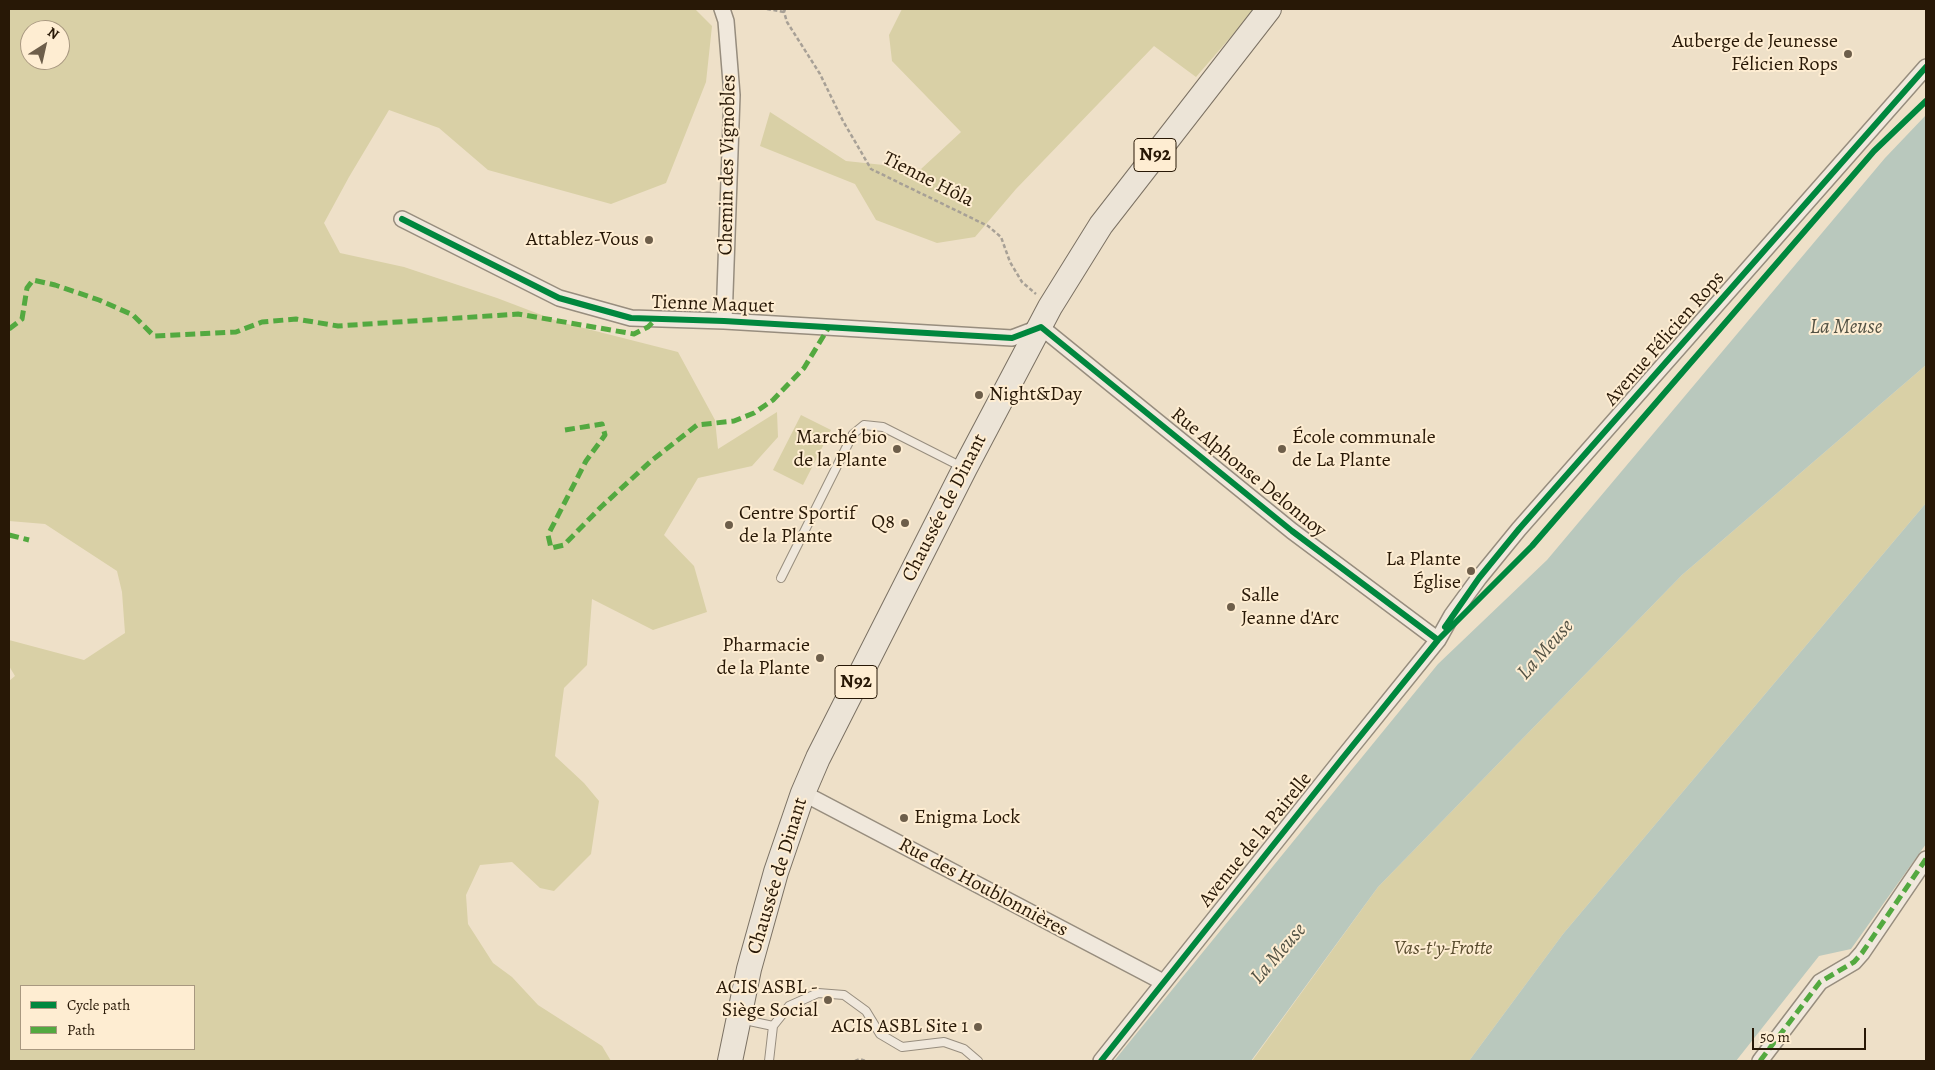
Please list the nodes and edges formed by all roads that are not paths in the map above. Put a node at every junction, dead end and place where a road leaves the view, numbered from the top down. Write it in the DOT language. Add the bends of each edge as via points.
graph roads {
  1 [pos="722,9"];
  2 [pos="1269,9"];
  3 [pos="1926,67"];
  4 [pos="402,219"];
  5 [pos="1045,317"];
  6 [pos="724,321"];
  7 [pos="965,468"];
  8 [pos="781,578"];
  9 [pos="1438,640"];
  10 [pos="803,793"];
  11 [pos="1926,859"];
  12 [pos="1163,982"];
  13 [pos="739,1019"];
  14 [pos="772,1026"];
  15 [pos="730,1061"];
  16 [pos="769,1061"];
  17 [pos="978,1061"];
  18 [pos="1101,1061"];
  19 [pos="1760,1061"];
  1 -- 6 [label="street, Chemin des Vignobles" via="732,95"];
  2 -- 5 [label="main road, Chaussée de Dinant / N92" via="1101,225"];
  3 -- 9 [label="street, Avenue Félicien Rops" via="1519,529 1479,578"];
  4 -- 6 [label="street, Tienne Maquet" via="559,298 632,318"];
  5 -- 6 [label="street, Tienne Maquet" via="1012,338"];
  5 -- 7 [label="main road, Chaussée de Dinant / N92"];
  5 -- 9 [label="street, Rue Alphonse Delonnoy" via="1083,359 1292,531"];
  7 -- 8 [label="lane" via="884,427 864,426 853,434"];
  7 -- 10 [label="main road, Chaussée de Dinant / N92"];
  9 -- 12 [label="street, Avenue de la Pairelle"];
  10 -- 12 [label="street, Rue des Houblonnières"];
  10 -- 13 [label="main road, Chaussée de Dinant / N92" via="776,872 749,969"];
  11 -- 19 [label="street" via="1862,953 1854,962 1820,982"];
  12 -- 18 [label="street, Avenue de la Pairelle"];
  13 -- 14 [label="lane"];
  13 -- 15 [label="main road, Chaussée de Dinant / N92"];
  14 -- 16 [label="lane"];
  14 -- 17 [label="lane" via="789,1006 818,993 844,995 866,1011 880,1034 902,1047 944,1042 964,1049"];
}
